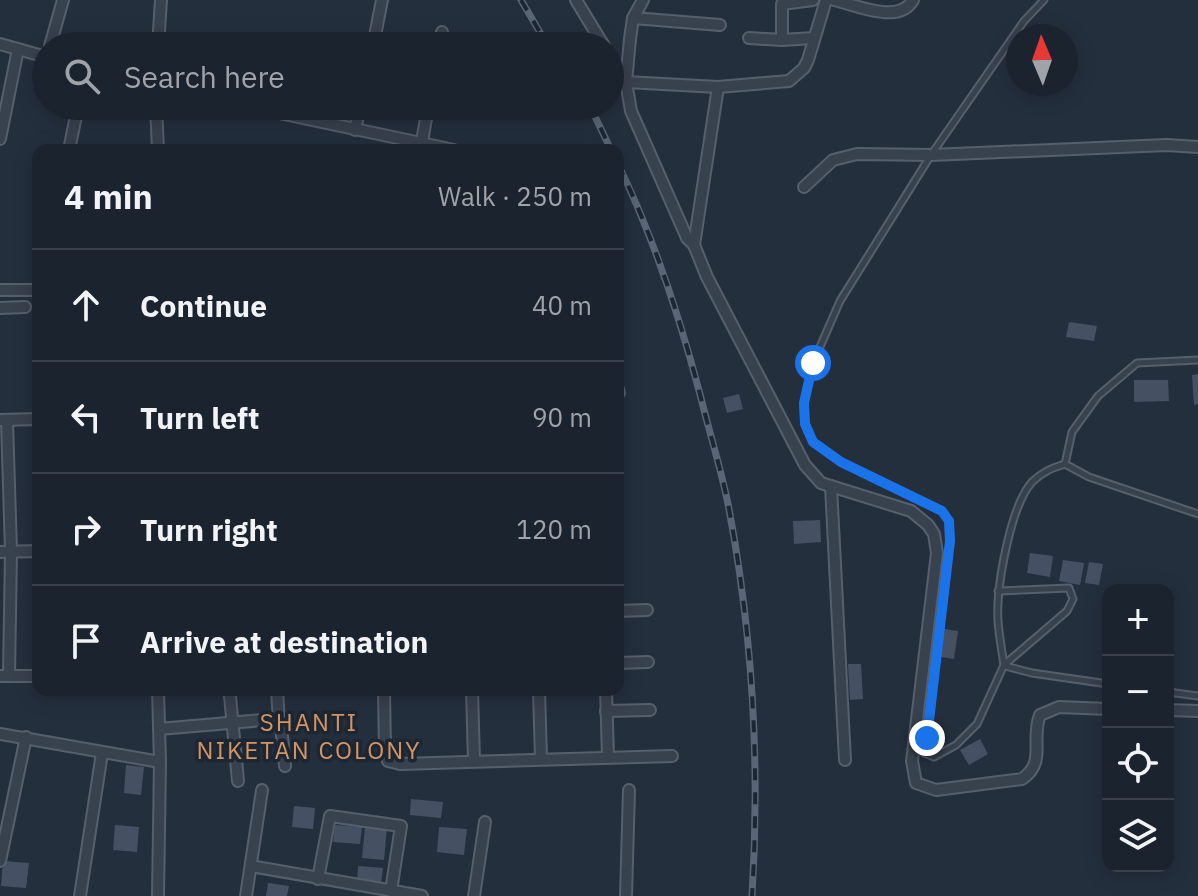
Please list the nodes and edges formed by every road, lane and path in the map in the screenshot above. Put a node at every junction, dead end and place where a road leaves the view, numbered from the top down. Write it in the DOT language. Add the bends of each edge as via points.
graph roads {
  1 [pos="63,0"];
  2 [pos="161,0"];
  3 [pos="382,0"];
  4 [pos="576,0"];
  5 [pos="643,0"];
  6 [pos="813,0"];
  7 [pos="826,0"];
  8 [pos="834,0"];
  9 [pos="913,0"];
  10 [pos="1044,0"];
  11 [pos="633,18"];
  12 [pos="720,25"];
  13 [pos="54,32"];
  14 [pos="159,32"];
  15 [pos="376,32"];
  16 [pos="595,32"];
  17 [pos="749,38"];
  18 [pos="814,38"];
  19 [pos="782,40"];
  20 [pos="0,44"];
  21 [pos="18,49"];
  22 [pos="32,53"];
  23 [pos="624,79"];
  24 [pos="626,82"];
  25 [pos="718,87"];
  26 [pos="75,120"];
  27 [pos="157,120"];
  28 [pos="310,120"];
  29 [pos="357,120"];
  30 [pos="426,120"];
  31 [pos="355,130"];
  32 [pos="0,139"];
  33 [pos="70,144"];
  34 [pos="158,144"];
  35 [pos="409,144"];
  36 [pos="422,144"];
  37 [pos="1198,147"];
  38 [pos="931,155"];
  39 [pos="804,187"];
  40 [pos="694,245"];
  41 [pos="0,290"];
  42 [pos="32,290"];
  43 [pos="25,307"];
  44 [pos="0,308"];
  45 [pos="1198,360"];
  46 [pos="32,419"];
  47 [pos="4,420"];
  48 [pos="1065,464"];
  49 [pos="831,486"];
  50 [pos="1198,514"];
  51 [pos="32,551"];
  52 [pos="6,552"];
  53 [pos="998,591"];
  54 [pos="647,610"];
  55 [pos="624,611"];
  56 [pos="648,662"];
  57 [pos="624,663"];
  58 [pos="1004,665"];
  59 [pos="5,676"];
  60 [pos="32,676"];
  61 [pos="1102,683"];
  62 [pos="1174,693"];
  63 [pos="158,696"];
  64 [pos="230,696"];
  65 [pos="277,696"];
  66 [pos="384,696"];
  67 [pos="472,696"];
  68 [pos="539,696"];
  69 [pos="606,696"];
  70 [pos="1198,696"];
  71 [pos="1102,709"];
  72 [pos="650,710"];
  73 [pos="1174,710"];
  74 [pos="606,711"];
  75 [pos="1198,711"];
  76 [pos="279,722"];
  77 [pos="233,723"];
  78 [pos="159,729"];
  79 [pos="0,734"];
  80 [pos="26,737"];
  81 [pos="102,753"];
  82 [pos="672,756"];
  83 [pos="608,757"];
  84 [pos="541,759"];
  85 [pos="845,760"];
  86 [pos="474,761"];
  87 [pos="160,762"];
  88 [pos="285,766"];
  89 [pos="238,781"];
  90 [pos="262,790"];
  91 [pos="629,790"];
  92 [pos="485,822"];
  93 [pos="0,861"];
  94 [pos="251,866"];
  95 [pos="318,879"];
  96 [pos="391,891"];
  97 [pos="80,896"];
  98 [pos="158,896"];
  99 [pos="246,896"];
  100 [pos="422,896"];
  101 [pos="474,896"];
  102 [pos="626,896"];
  1 -- 13 [label="street"];
  2 -- 14 [label="street"];
  3 -- 15 [label="street"];
  4 -- 16 [label="street"];
  5 -- 11 [label="street"];
  6 -- 19 [label="street" via="782,4"];
  7 -- 18 [label="street"];
  8 -- 9 [label="street" via="891,14 904,11"];
  10 -- 38 [label="lane"];
  11 -- 12 [label="street"];
  11 -- 24 [label="street"];
  17 -- 19 [label="street"];
  18 -- 19 [label="street"];
  18 -- 25 [label="street" via="804,68 789,81"];
  20 -- 21 [label="street"];
  21 -- 22 [label="street"];
  21 -- 32 [label="street"];
  23 -- 24 [label="street"];
  24 -- 25 [label="street"];
  24 -- 40 [label="street" via="631,111"];
  25 -- 40 [label="street"];
  26 -- 33 [label="street"];
  27 -- 34 [label="street"];
  28 -- 31 [label="street"];
  29 -- 31 [label="street"];
  30 -- 36 [label="street"];
  31 -- 35 [label="street"];
  37 -- 38 [label="street"];
  38 -- 39 [label="street" via="844,156"];
  38 -- 58 [label="lane" via="840,301 813,363 805,424 813,442 841,462 942,511 949,521 924,753 934,757 956,745 977,724"];
  40 -- 49 [label="street" via="796,450 821,483"];
  41 -- 42 [label="street"];
  43 -- 44 [label="street"];
  45 -- 48 [label="lane" via="1137,363 1098,396 1072,432"];
  46 -- 47 [label="street"];
  47 -- 52 [label="street"];
  48 -- 50 [label="lane"];
  48 -- 53 [label="lane" via="1031,483 1014,520"];
  49 -- 71 [label="street" via="911,511 934,534 937,553 912,761 916,783 936,790 1022,779 1036,765 1040,715 1059,707"];
  49 -- 85 [label="street"];
  51 -- 52 [label="street"];
  52 -- 59 [label="street"];
  53 -- 58 [label="lane"];
  53 -- 58 [label="lane" via="1069,588 1073,599 1067,611"];
  54 -- 55 [label="street"];
  56 -- 57 [label="street"];
  58 -- 61 [label="lane"];
  59 -- 60 [label="street"];
  62 -- 70 [label="lane"];
  63 -- 78 [label="street"];
  64 -- 77 [label="street"];
  65 -- 76 [label="street"];
  66 -- 86 [label="street" via="388,761"];
  67 -- 86 [label="street"];
  68 -- 84 [label="street"];
  69 -- 74 [label="street"];
  72 -- 74 [label="street"];
  73 -- 75 [label="street"];
  74 -- 83 [label="street"];
  76 -- 77 [label="street"];
  76 -- 88 [label="street"];
  77 -- 78 [label="street"];
  77 -- 89 [label="street"];
  78 -- 87 [label="street"];
  79 -- 80 [label="street"];
  80 -- 81 [label="street"];
  80 -- 93 [label="street"];
  81 -- 87 [label="street"];
  81 -- 97 [label="street"];
  82 -- 83 [label="street"];
  83 -- 84 [label="street"];
  84 -- 86 [label="street"];
  87 -- 98 [label="street"];
  90 -- 94 [label="street"];
  91 -- 102 [label="street"];
  92 -- 101 [label="street"];
  94 -- 95 [label="street"];
  94 -- 99 [label="street"];
  95 -- 96 [label="street"];
  95 -- 96 [label="street" via="330,816 401,826"];
  96 -- 100 [label="street"];
}
